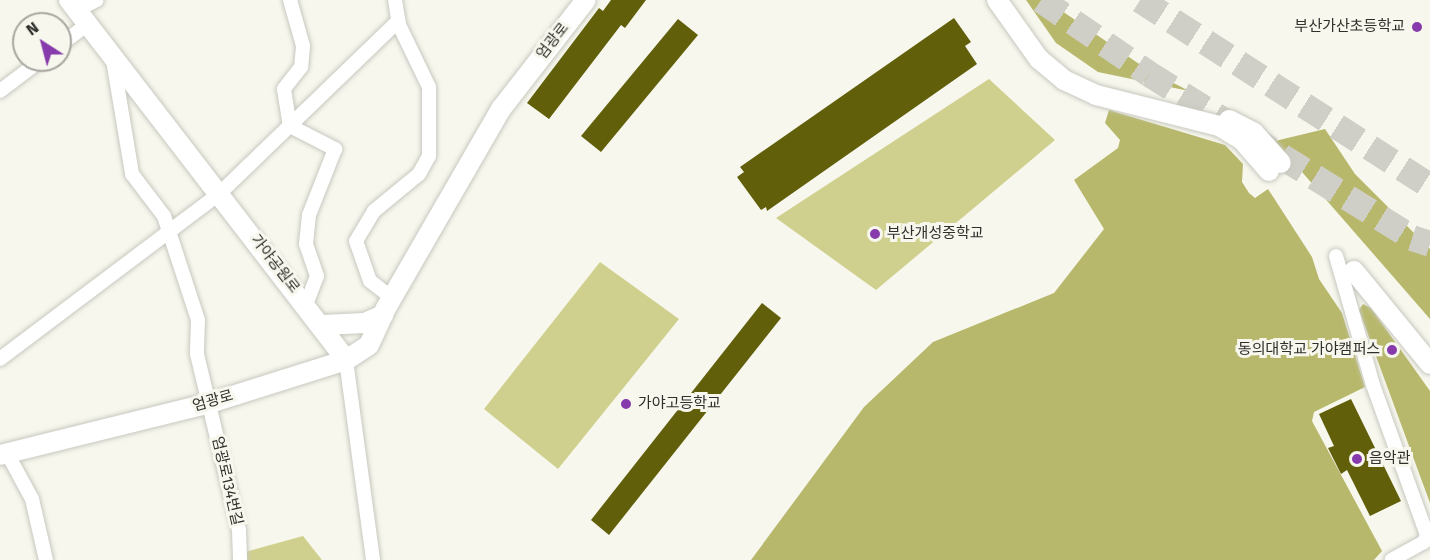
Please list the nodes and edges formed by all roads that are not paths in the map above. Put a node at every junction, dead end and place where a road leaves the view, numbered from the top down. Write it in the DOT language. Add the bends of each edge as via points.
graph roads {
  1 [pos="97,0"];
  2 [pos="290,0"];
  3 [pos="395,0"];
  4 [pos="586,0"];
  5 [pos="997,0"];
  6 [pos="1010,0"];
  7 [pos="78,11"];
  8 [pos="398,21"];
  9 [pos="112,55"];
  10 [pos="25,72"];
  11 [pos="0,91"];
  12 [pos="290,124"];
  13 [pos="220,193"];
  14 [pos="170,231"];
  15 [pos="1336,256"];
  16 [pos="306,304"];
  17 [pos="387,306"];
  18 [pos="322,325"];
  19 [pos="1430,342"];
  20 [pos="0,359"];
  21 [pos="346,360"];
  22 [pos="1430,364"];
  23 [pos="210,403"];
  24 [pos="3,454"];
  25 [pos="46,560"];
  26 [pos="240,560"];
  27 [pos="373,560"];
  28 [pos="1392,560"];
  1 -- 7 [label="street"];
  2 -- 12 [label="street" via="303,46 301,67 284,89"];
  3 -- 8 [label="street"];
  4 -- 17 [label="main road, 엄광로" via="501,109"];
  5 -- 6 [label="main road" via="1039,58 1064,80 1095,95 1219,126 1275,167 1244,124 1107,91 1070,71 1046,52"];
  7 -- 9 [label="main road, 가야공원로"];
  8 -- 12 [label="street"];
  8 -- 17 [label="street" via="429,87 429,156 419,174 374,211 356,241 370,281"];
  9 -- 13 [label="main road, 가야공원로"];
  9 -- 14 [label="street, 엄광로134번길" via="132,174 164,216"];
  10 -- 11 [label="street"];
  12 -- 13 [label="street"];
  12 -- 16 [label="street" via="335,149 309,215 306,244 317,276"];
  13 -- 14 [label="street"];
  13 -- 16 [label="main road, 가야공원로"];
  14 -- 20 [label="street"];
  14 -- 23 [label="street, 엄광로134번길" via="198,320 196,354"];
  15 -- 28 [label="street" via="1373,385 1427,536 1424,542"];
  16 -- 18 [label="main road, 가야공원로"];
  17 -- 18 [label="main road" via="365,324"];
  17 -- 21 [label="main road, 엄광로" via="369,345"];
  18 -- 21 [label="main road, 가야공원로"];
  19 -- 22 [label="main road" via="1358,265"];
  21 -- 23 [label="main road, 엄광로"];
  21 -- 27 [label="street, 가야공원로"];
  23 -- 24 [label="main road, 엄광로"];
  23 -- 26 [label="street, 엄광로134번길" via="239,530"];
  24 -- 25 [label="street" via="32,499"];
}
